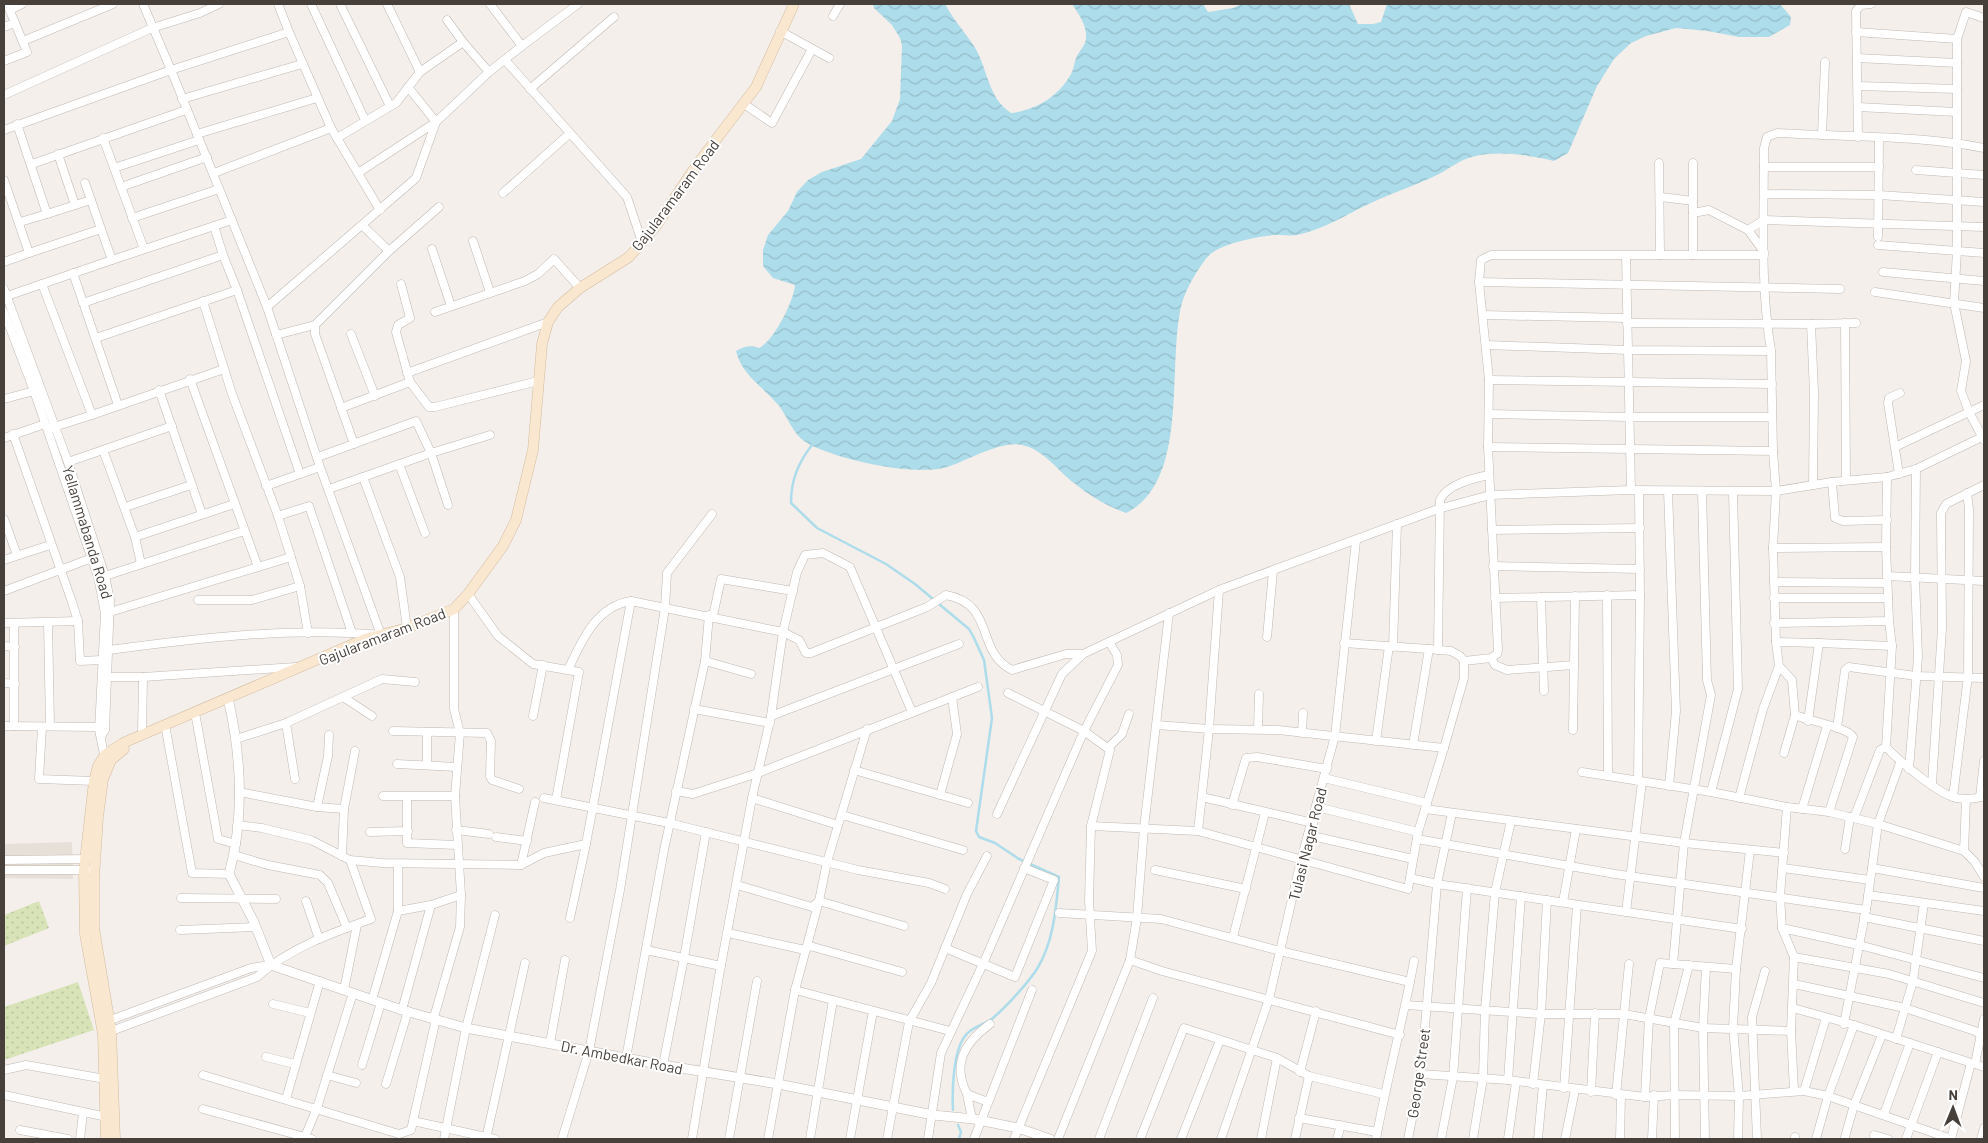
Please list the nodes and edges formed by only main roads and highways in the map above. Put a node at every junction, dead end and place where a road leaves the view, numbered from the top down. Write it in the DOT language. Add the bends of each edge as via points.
graph roads {
  1 [pos="794,4"];
  2 [pos="229,701"];
  3 [pos="90,859"];
  4 [pos="106,1027"];
  5 [pos="106,1139"];
  6 [pos="115,1139"];
  1 -- 2 [label="main road, Gajularamaram Road" via="756,87 696,166 662,218 629,257 580,288 558,307 548,322 538,380 534,450 516,520 504,546 468,594 454,609 407,628 364,640 278,676"];
  2 -- 3 [label="main road" via="119,752 107,768"];
  2 -- 3 [label="main road, Gajularamaram Road" via="123,743 105,755 94,781"];
  3 -- 4 [label="main road" via="85,934"];
  4 -- 5 [label="main road"];
  4 -- 6 [label="main road"];
}
